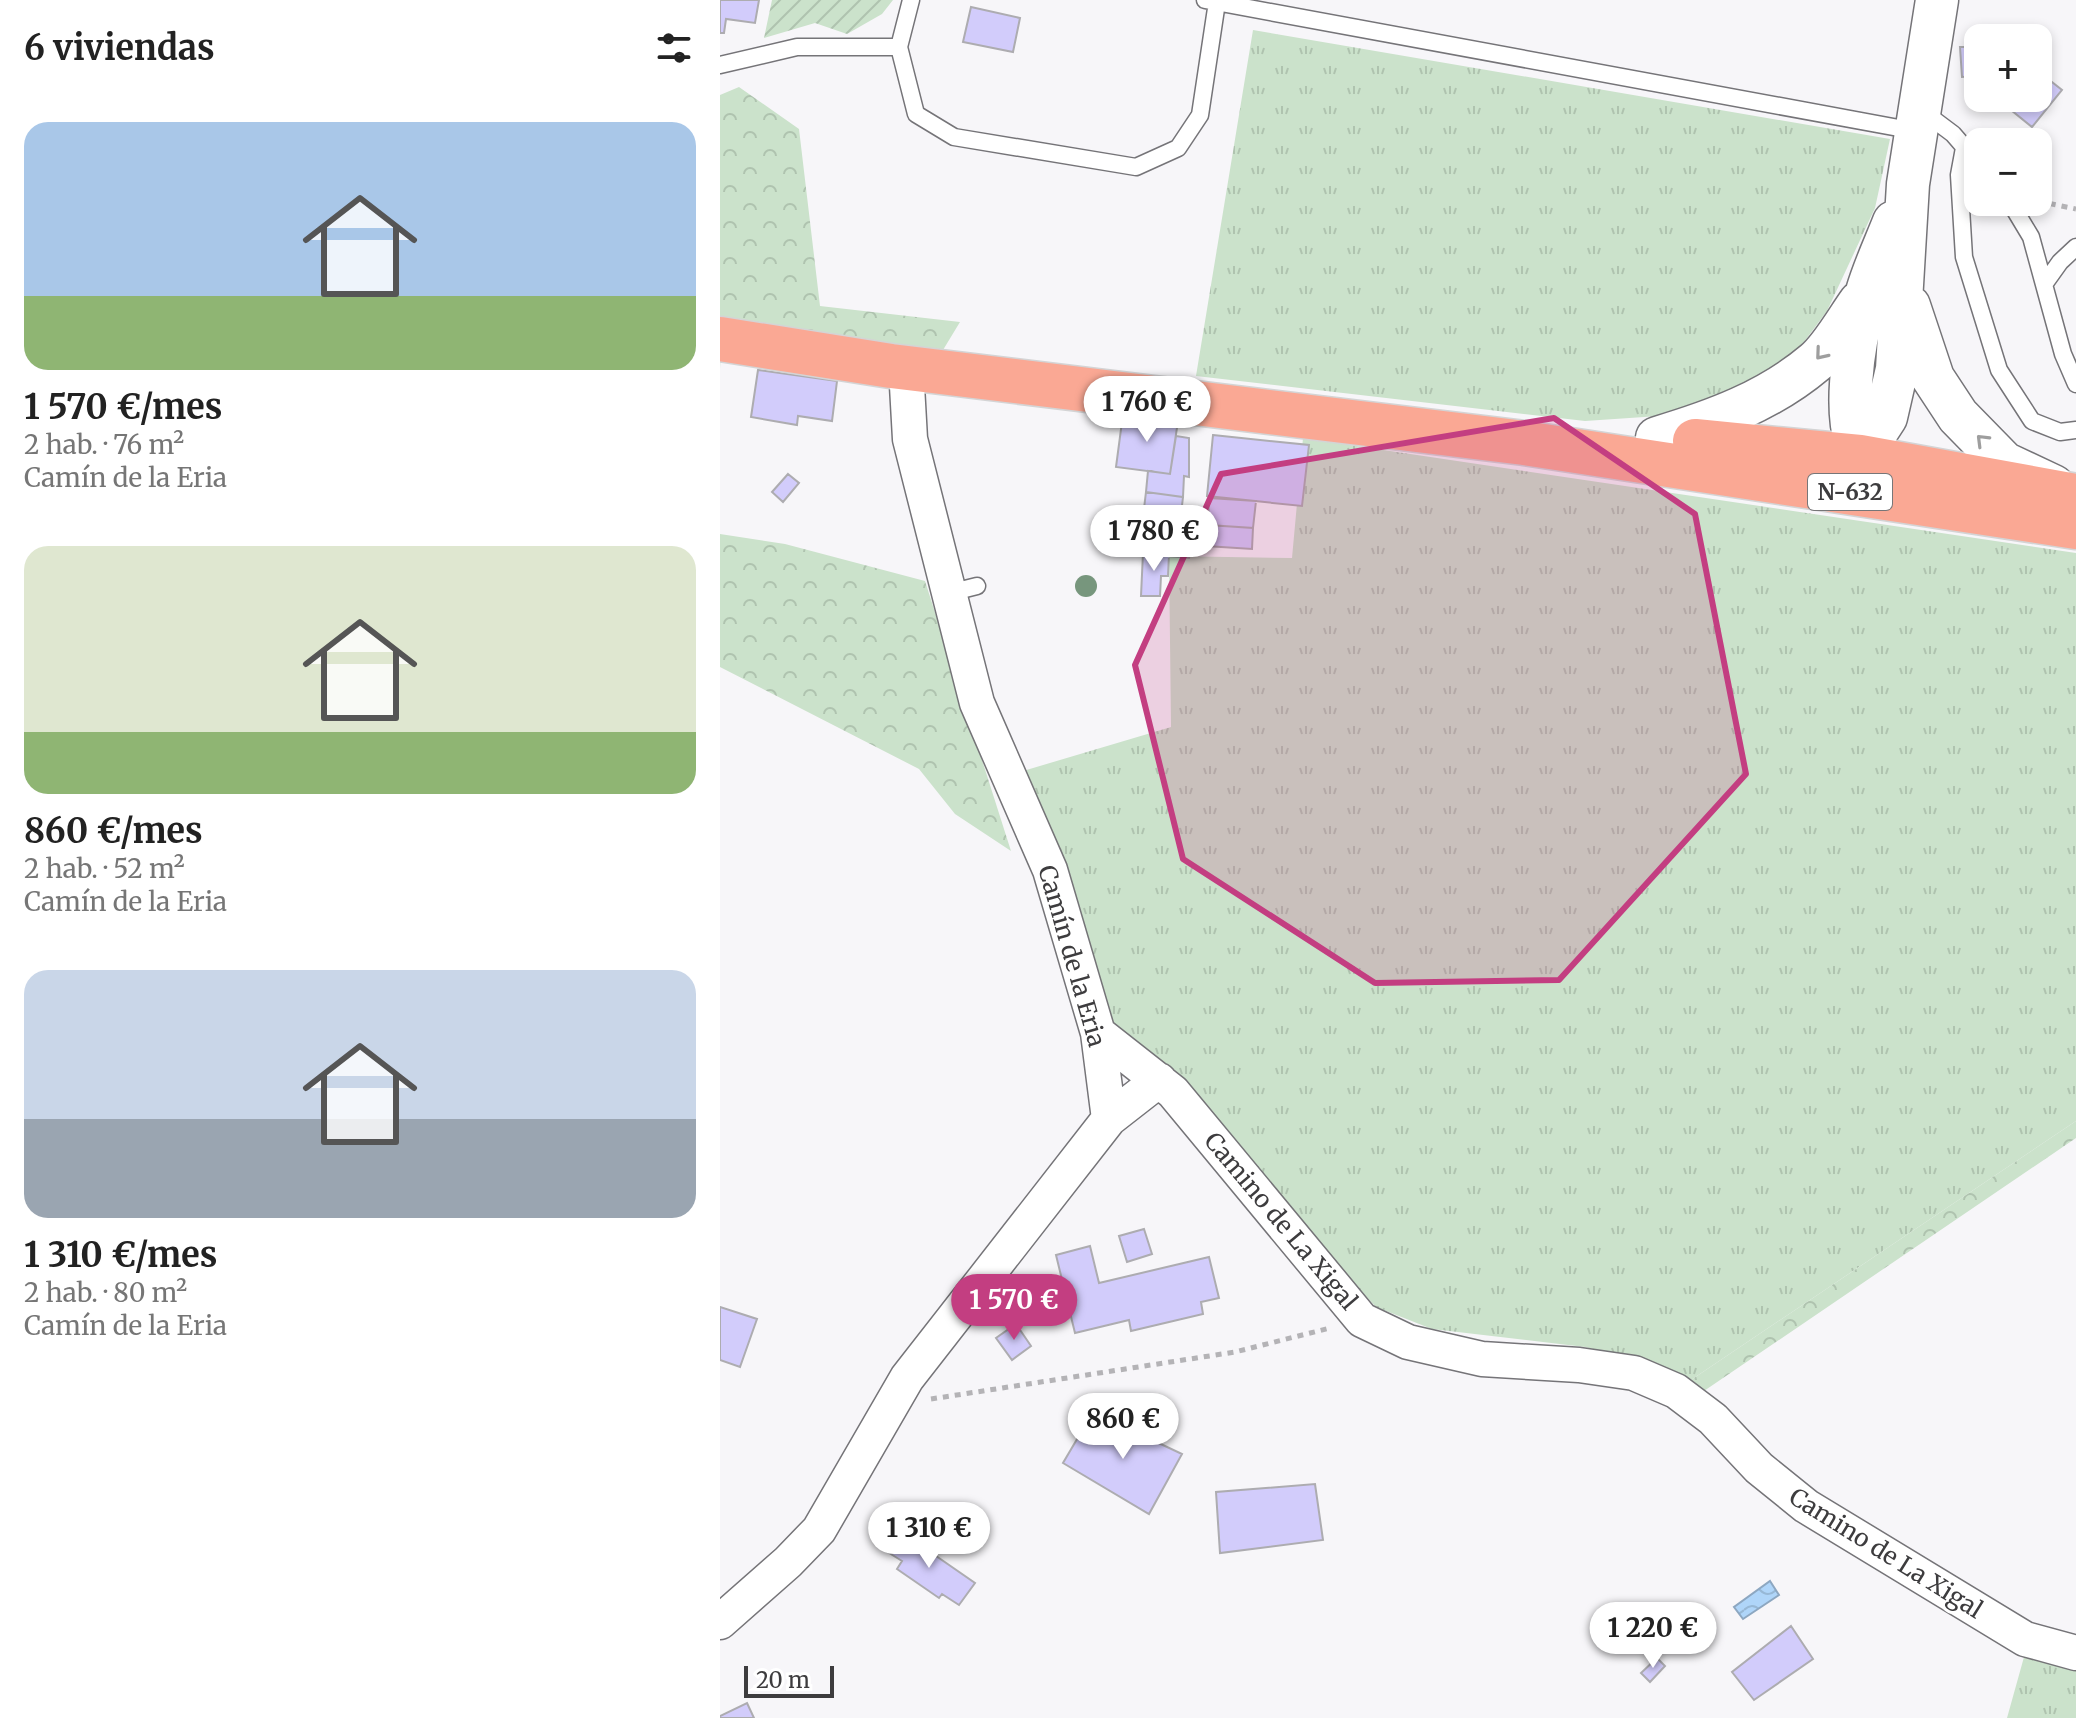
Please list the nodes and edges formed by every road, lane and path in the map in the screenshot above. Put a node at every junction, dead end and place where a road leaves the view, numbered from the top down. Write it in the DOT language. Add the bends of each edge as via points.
graph roads {
  1 [pos="911,0"];
  2 [pos="1937,0"];
  3 [pos="1211,1"];
  4 [pos="899,47"];
  5 [pos="720,65"];
  6 [pos="1918,120"];
  7 [pos="1964,148"];
  8 [pos="2052,204"];
  9 [pos="2076,209"];
  10 [pos="2018,216"];
  11 [pos="2076,247"];
  12 [pos="2045,283"];
  13 [pos="1885,286"];
  14 [pos="720,339"];
  15 [pos="906,368"];
  16 [pos="2076,384"];
  17 [pos="2076,430"];
  18 [pos="1650,449"];
  19 [pos="1860,457"];
  20 [pos="2070,510"];
  21 [pos="1098,1033"];
  22 [pos="1159,1080"];
  23 [pos="1109,1119"];
  24 [pos="1362,1320"];
  25 [pos="892,1405"];
  26 [pos="720,1622"];
  27 [pos="2076,1653"];
  1 -- 4 [label="lane"];
  2 -- 6 [label="street"];
  3 -- 4 [label="lane" via="1200,115 1178,148 1136,167 954,137 916,114"];
  3 -- 6 [label="lane"];
  4 -- 5 [label="lane" via="797,47"];
  6 -- 7 [label="lane" via="1953,134"];
  6 -- 13 [label="street"];
  7 -- 17 [label="lane" via="1959,175 1964,257 1999,370 2032,421 2060,432"];
  8 -- 9 [label="path"];
  10 -- 12 [label="lane"];
  11 -- 12 [label="lane"];
  12 -- 16 [label="lane"];
  13 -- 18 [label="street, one-way" via="1817,361 1757,401"];
  13 -- 19 [label="street" via="1850,382"];
  20 -- 13 [label="street, one-way" via="2004,463 1958,416"];
  14 -- 15 [label="highway, N-632"];
  15 -- 18 [label="highway, N-632" via="1524,443"];
  15 -- 21 [label="street, Camín de la Eria" via="910,439 963,589 977,703 1050,870"];
  18 -- 19 [label="highway"];
  18 -- 20 [label="highway, N-632"];
  19 -- 20 [label="highway"];
  21 -- 22 [label="street, Camino de La Xigal"];
  21 -- 23 [label="street, Camín de la Eria"];
  22 -- 23 [label="street"];
  22 -- 24 [label="street, Camino de La Xigal"];
  23 -- 25 [label="street" via="907,1378"];
  24 -- 25 [label="path" via="1235,1352"];
  24 -- 27 [label="street, Camino de La Xigal" via="1408,1342 1482,1359 1634,1373 1676,1391 1806,1506 2025,1639"];
  25 -- 26 [label="street" via="819,1530"];
}
